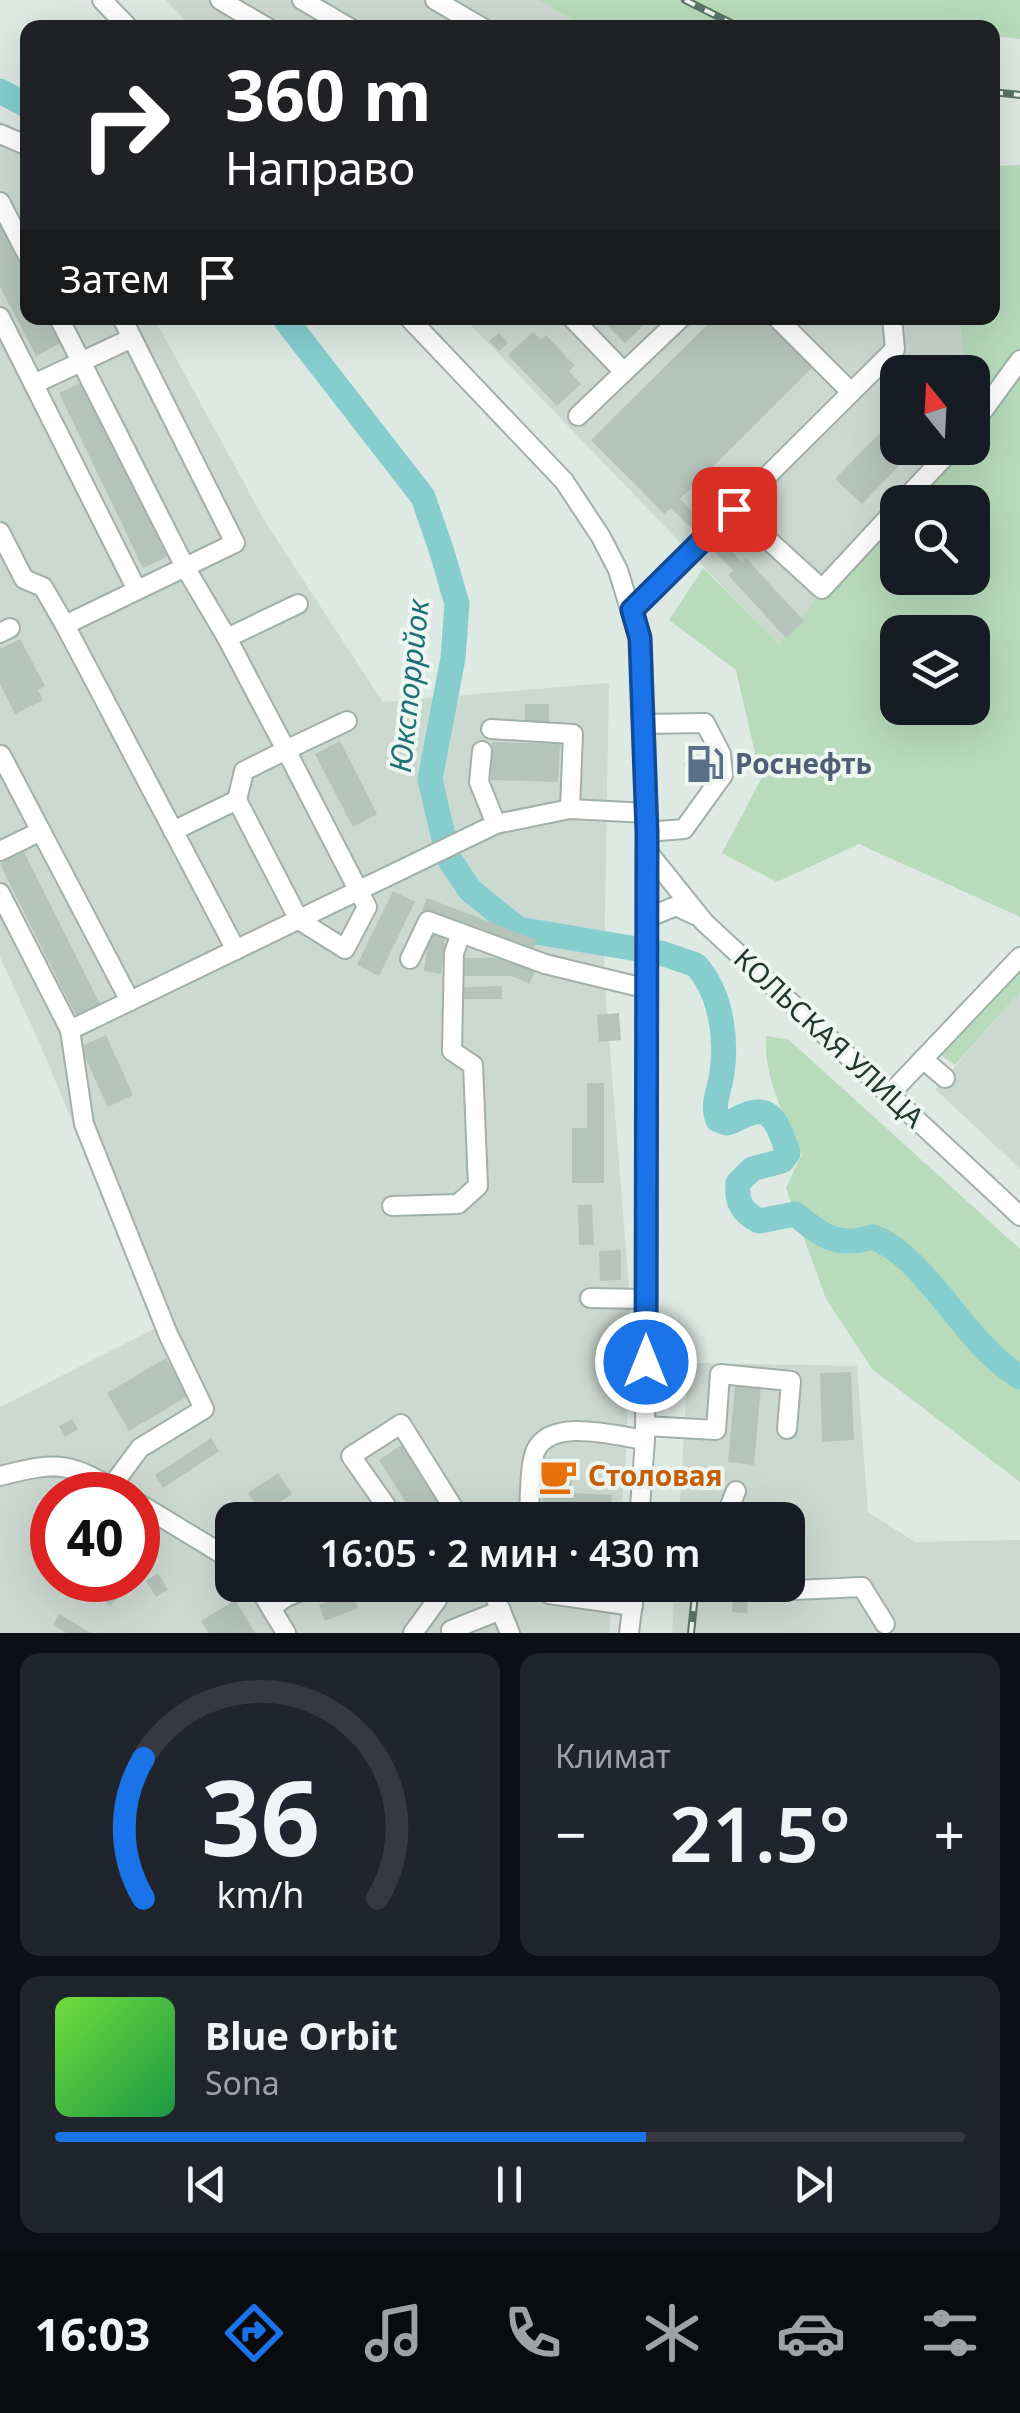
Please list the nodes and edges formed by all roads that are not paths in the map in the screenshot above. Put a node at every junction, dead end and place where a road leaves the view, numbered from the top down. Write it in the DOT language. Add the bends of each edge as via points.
graph roads {
  1 [pos="102,0"];
  2 [pos="220,0"];
  3 [pos="302,0"];
  4 [pos="436,0"];
  5 [pos="121,20"];
  6 [pos="254,20"];
  7 [pos="336,20"];
  8 [pos="470,20"];
  9 [pos="0,202"];
  10 [pos="20,241"];
  11 [pos="0,317"];
  12 [pos="62,325"];
  13 [pos="126,325"];
  14 [pos="416,325"];
  15 [pos="579,325"];
  16 [pos="674,325"];
  17 [pos="784,325"];
  18 [pos="893,325"];
  19 [pos="132,338"];
  20 [pos="1020,360"];
  21 [pos="81,362"];
  22 [pos="624,372"];
  23 [pos="34,384"];
  24 [pos="852,392"];
  25 [pos="990,401"];
  26 [pos="578,416"];
  27 [pos="937,465"];
  28 [pos="919,485"];
  29 [pos="734,509"];
  30 [pos="880,527"];
  31 [pos="0,532"];
  32 [pos="185,567"];
  33 [pos="137,590"];
  34 [pos="298,604"];
  35 [pos="632,610"];
  36 [pos="65,625"];
  37 [pos="228,638"];
  38 [pos="347,720"];
  39 [pos="645,724"];
  40 [pos="492,729"];
  41 [pos="286,750"];
  42 [pos="482,751"];
  43 [pos="2,755"];
  44 [pos="237,800"];
  45 [pos="570,809"];
  46 [pos="495,825"];
  47 [pos="173,830"];
  48 [pos="41,831"];
  49 [pos="647,832"];
  50 [pos="0,851"];
  51 [pos="358,891"];
  52 [pos="0,892"];
  53 [pos="299,920"];
  54 [pos="704,922"];
  55 [pos="647,925"];
  56 [pos="461,933"];
  57 [pos="236,950"];
  58 [pos="1020,957"];
  59 [pos="410,958"];
  60 [pos="648,989"];
  61 [pos="130,1001"];
  62 [pos="70,1030"];
  63 [pos="923,1059"];
  64 [pos="945,1078"];
  65 [pos="889,1095"];
  66 [pos="392,1206"];
  67 [pos="1020,1216"];
  68 [pos="590,1298"];
  69 [pos="646,1299"];
  70 [pos="787,1429"];
  71 [pos="645,1433"];
  72 [pos="86,1472"];
  73 [pos="128,1472"];
  74 [pos="0,1476"];
  75 [pos="736,1491"];
  76 [pos="383,1502"];
  77 [pos="450,1502"];
  78 [pos="530,1502"];
  79 [pos="640,1502"];
  80 [pos="731,1502"];
  81 [pos="160,1516"];
  82 [pos="215,1550"];
  83 [pos="805,1590"];
  84 [pos="267,1602"];
  85 [pos="279,1602"];
  86 [pos="435,1602"];
  87 [pos="497,1602"];
  88 [pos="605,1602"];
  89 [pos="633,1602"];
  90 [pos="633,1606"];
  91 [pos="271,1608"];
  92 [pos="501,1610"];
  93 [pos="451,1630"];
  94 [pos="888,1630"];
  95 [pos="286,1633"];
  96 [pos="413,1633"];
  97 [pos="510,1633"];
  98 [pos="629,1633"];
  1 -- 5 [label="street"];
  2 -- 6 [label="street"];
  3 -- 7 [label="street"];
  4 -- 8 [label="street"];
  9 -- 10 [label="street"];
  11 -- 23 [label="street"];
  12 -- 21 [label="street"];
  13 -- 19 [label="street"];
  14 -- 35 [label="street" via="564,481 601,536"];
  15 -- 22 [label="street"];
  16 -- 22 [label="street"];
  17 -- 24 [label="street"];
  18 -- 24 [label="street" via="896,349"];
  19 -- 21 [label="street"];
  19 -- 32 [label="street" via="235,542"];
  20 -- 25 [label="street"];
  21 -- 23 [label="street"];
  21 -- 32 [label="street"];
  22 -- 26 [label="street"];
  23 -- 33 [label="street"];
  24 -- 29 [label="street"];
  27 -- 28 [label="street"];
  29 -- 30 [label="street" via="822,589"];
  29 -- 35 [label="street"];
  31 -- 36 [label="street" via="24,579 44,586"];
  32 -- 33 [label="street"];
  32 -- 37 [label="street"];
  33 -- 36 [label="street"];
  34 -- 37 [label="street"];
  35 -- 39 [label="street"];
  36 -- 47 [label="street"];
  37 -- 41 [label="street"];
  38 -- 41 [label="street"];
  39 -- 49 [label="street"];
  39 -- 49 [label="street" via="705,723 724,775 684,830"];
  40 -- 45 [label="street" via="572,734"];
  41 -- 44 [label="street" via="244,771"];
  41 -- 51 [label="street"];
  42 -- 46 [label="street" via="479,782"];
  43 -- 48 [label="street"];
  44 -- 47 [label="street"];
  44 -- 53 [label="street"];
  45 -- 46 [label="street"];
  45 -- 49 [label="street"];
  46 -- 51 [label="street"];
  47 -- 57 [label="street"];
  48 -- 50 [label="street"];
  48 -- 61 [label="street"];
  49 -- 54 [label="street, КОЛЬСКАЯ УЛИЦА"];
  49 -- 55 [label="street"];
  51 -- 53 [label="street"];
  51 -- 53 [label="street" via="367,907 345,949"];
  52 -- 62 [label="street"];
  53 -- 57 [label="street"];
  54 -- 55 [label="street" via="676,906"];
  54 -- 65 [label="street, КОЛЬСКАЯ УЛИЦА"];
  55 -- 60 [label="street"];
  56 -- 59 [label="street" via="428,921"];
  56 -- 60 [label="street" via="545,964"];
  56 -- 66 [label="street" via="454,953 452,1050 473,1064 478,1186 458,1204"];
  57 -- 61 [label="street"];
  58 -- 63 [label="street"];
  60 -- 69 [label="street"];
  61 -- 62 [label="street"];
  62 -- 73 [label="street" via="84,1124 204,1408 140,1448"];
  63 -- 64 [label="street"];
  63 -- 65 [label="street"];
  65 -- 67 [label="street, КОЛЬСКАЯ УЛИЦА"];
  68 -- 69 [label="street"];
  69 -- 71 [label="street"];
  70 -- 71 [label="street" via="791,1382 720,1374 716,1430"];
  71 -- 78 [label="street" via="564,1430 548,1436 535,1451"];
  71 -- 79 [label="street"];
  72 -- 74 [label="street" via="41,1465"];
  75 -- 80 [label="street"];
  76 -- 77 [label="street" via="351,1456 401,1424"];
  81 -- 82 [label="street"];
  83 -- 94 [label="street" via="862,1588"];
  84 -- 91 [label="street"];
  85 -- 91 [label="street"];
  86 -- 96 [label="street"];
  87 -- 92 [label="street"];
  88 -- 90 [label="street"];
  89 -- 90 [label="street"];
  90 -- 98 [label="street"];
  91 -- 95 [label="street"];
  92 -- 93 [label="street"];
  92 -- 97 [label="street"];
}
